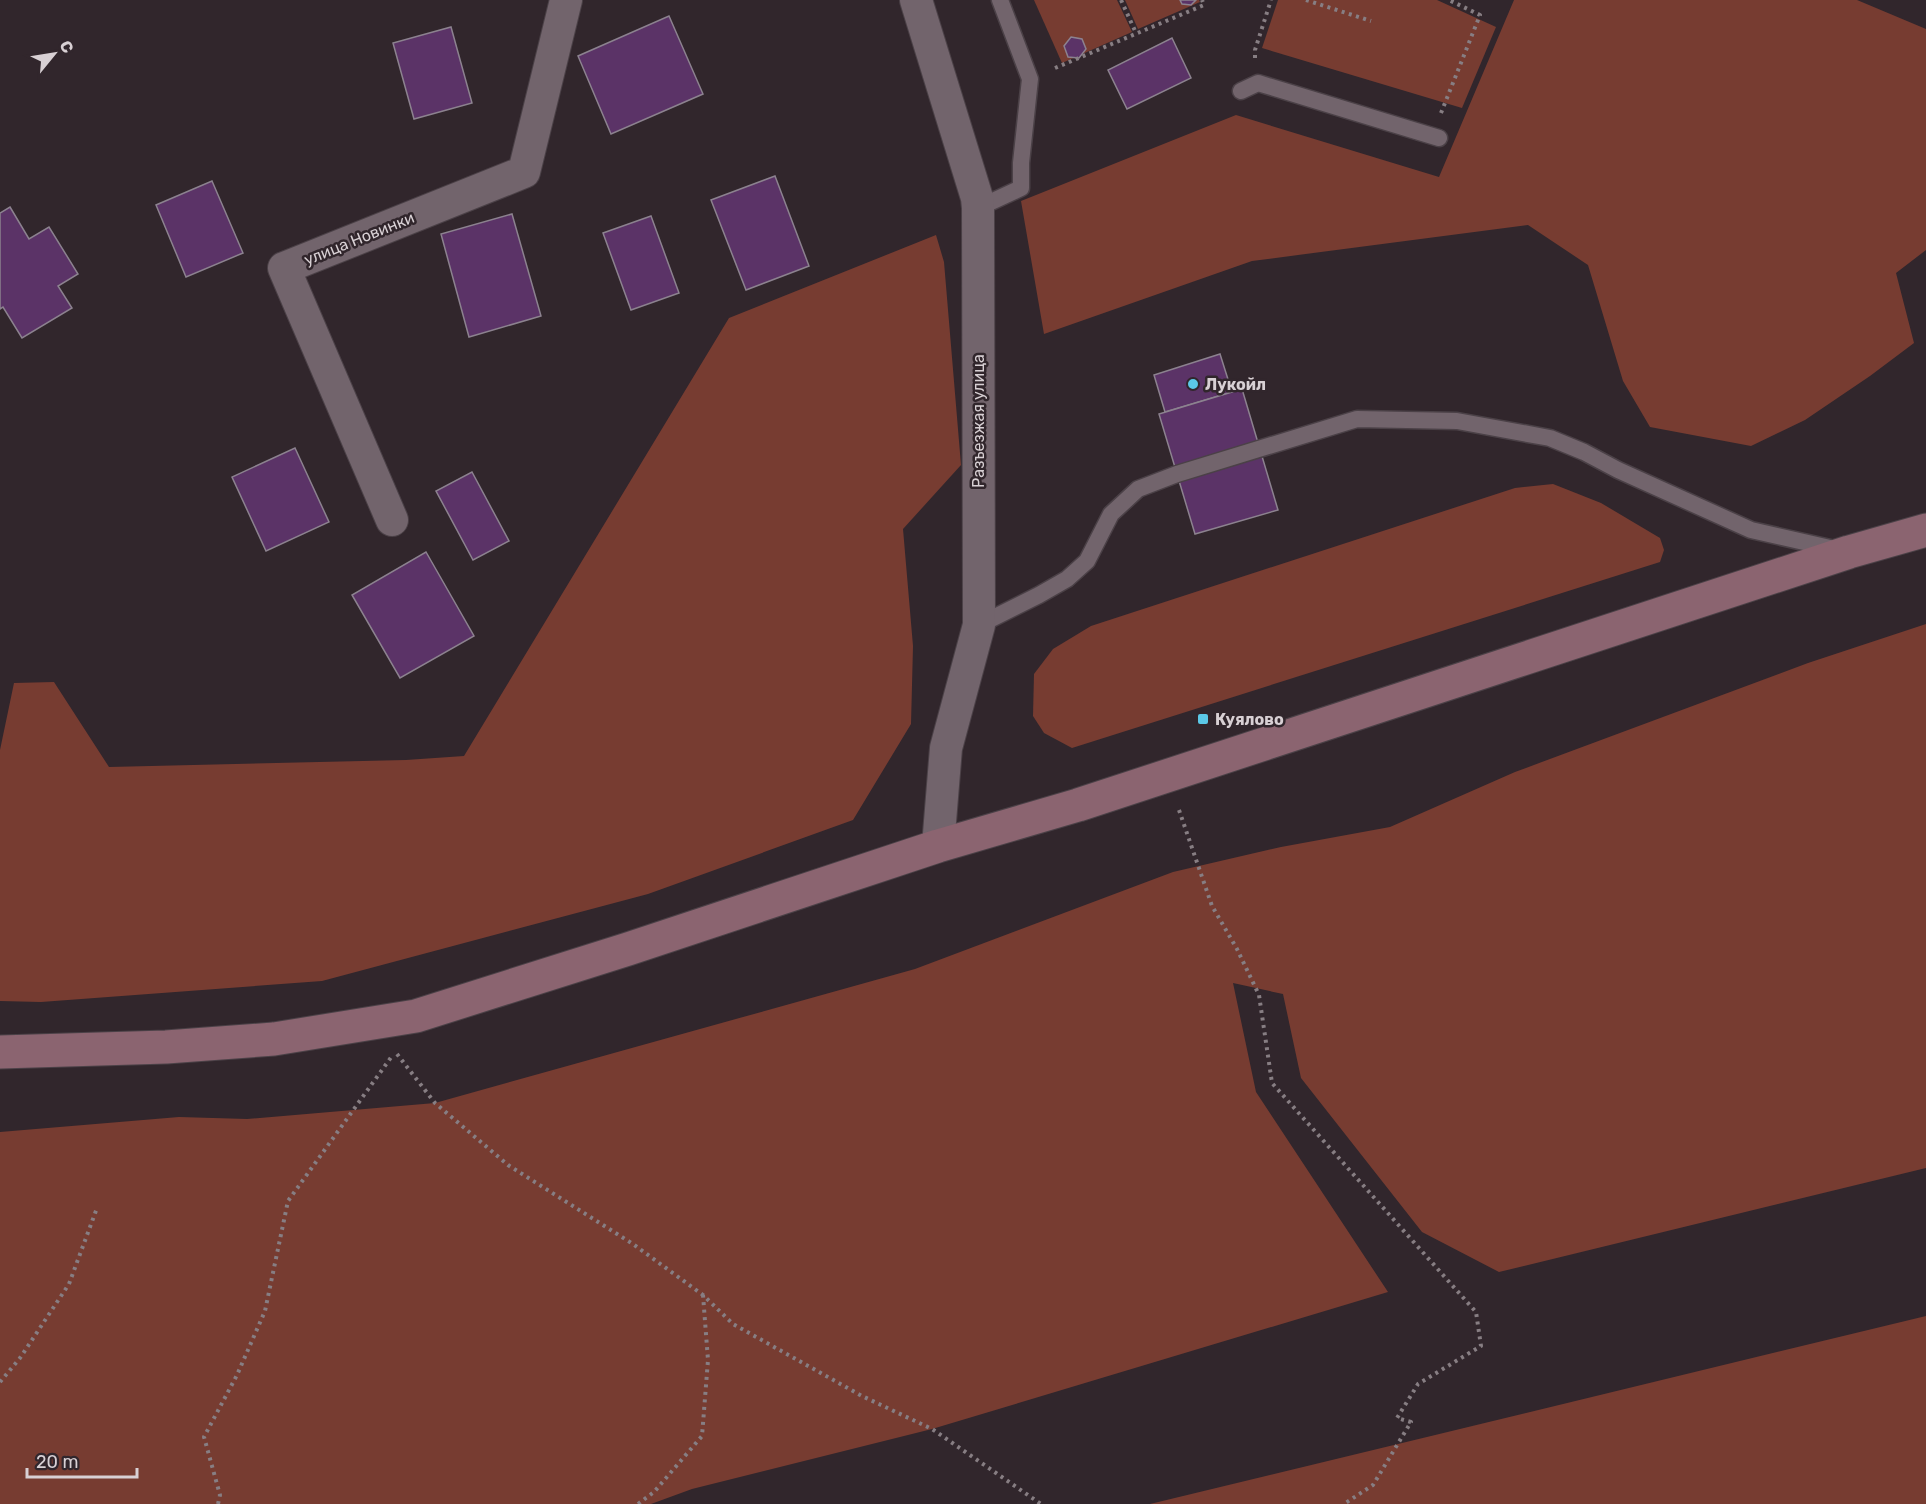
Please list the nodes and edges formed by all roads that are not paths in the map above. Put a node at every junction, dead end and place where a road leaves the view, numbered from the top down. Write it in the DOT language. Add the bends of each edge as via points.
graph roads {
  1 [pos="566,0"];
  2 [pos="916,0"];
  3 [pos="1000,0"];
  4 [pos="1241,91"];
  5 [pos="1436,137"];
  6 [pos="978,208"];
  7 [pos="392,520"];
  8 [pos="1926,530"];
  9 [pos="1849,552"];
  10 [pos="979,625"];
  11 [pos="938,846"];
  12 [pos="0,1052"];
  1 -- 7 [label="street, улица Новинки" via="524,172 284,268"];
  2 -- 6 [label="street, Разъезжая улица"];
  3 -- 6 [label="lane" via="1030,79 1021,188"];
  4 -- 5 [label="lane" via="1257,83"];
  6 -- 10 [label="street, Разъезжая улица"];
  8 -- 9 [label="main road"];
  9 -- 10 [label="lane" via="1751,530 1550,438 1457,421 1357,418 1138,489 1110,514 1087,561 1067,579"];
  9 -- 11 [label="main road" via="1078,805"];
  10 -- 11 [label="street, Разъезжая улица" via="946,748"];
  11 -- 12 [label="main road" via="416,1016 274,1039"];
}
